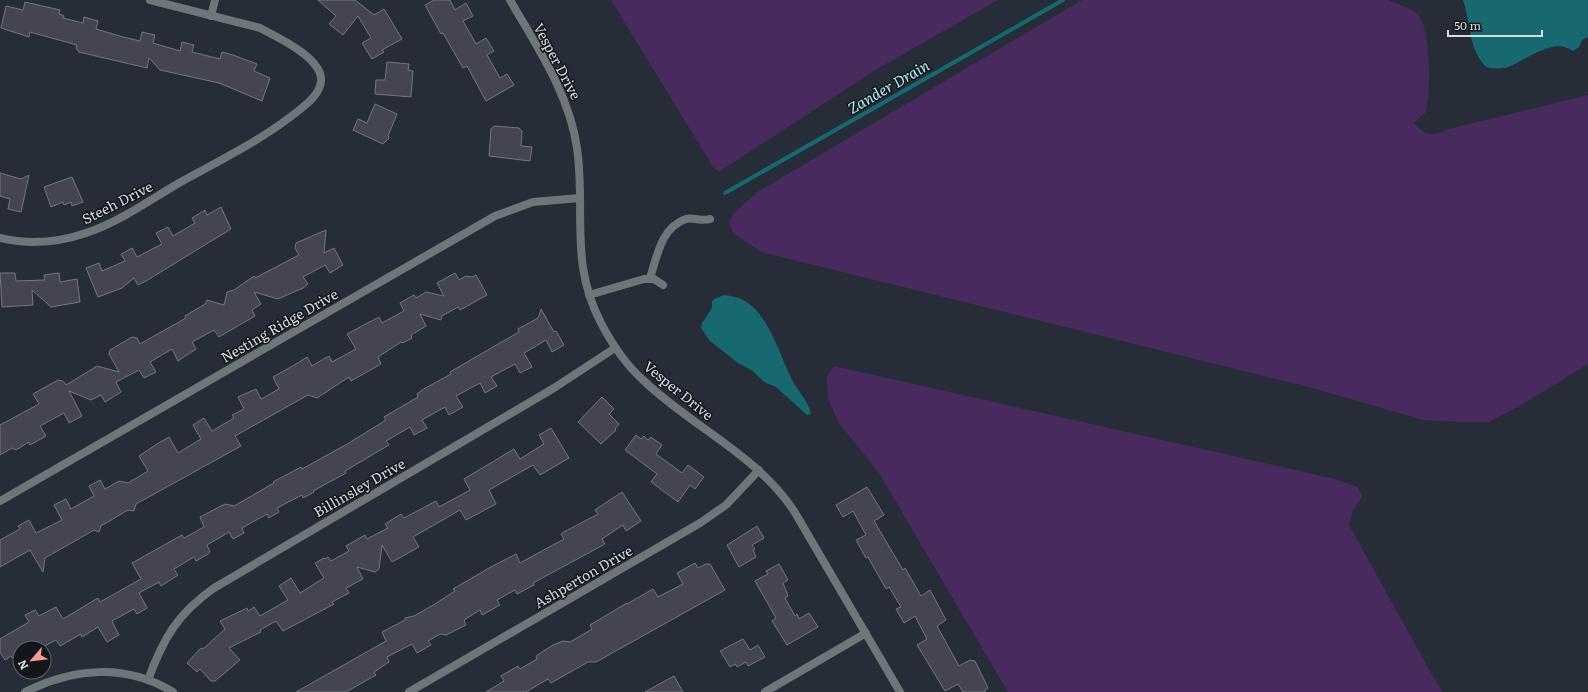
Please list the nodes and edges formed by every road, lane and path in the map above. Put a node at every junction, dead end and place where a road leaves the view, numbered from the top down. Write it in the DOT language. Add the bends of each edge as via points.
graph roads {
  1 [pos="150,0"];
  2 [pos="215,0"];
  3 [pos="510,0"];
  4 [pos="211,16"];
  5 [pos="580,198"];
  6 [pos="710,219"];
  7 [pos="0,238"];
  8 [pos="650,278"];
  9 [pos="663,285"];
  10 [pos="589,295"];
  11 [pos="615,348"];
  12 [pos="759,470"];
  13 [pos="0,501"];
  14 [pos="866,633"];
  15 [pos="148,680"];
  16 [pos="25,692"];
  17 [pos="173,692"];
  18 [pos="410,692"];
  19 [pos="764,692"];
  20 [pos="900,692"];
  1 -- 4 [label="street"];
  2 -- 4 [label="street"];
  3 -- 5 [label="street, Vesper Drive" via="552,73 569,110 578,158"];
  4 -- 7 [label="street, Steeh Drive" via="260,28 273,34 311,60 320,72 320,87 308,102 286,120 125,215 88,233 39,243"];
  5 -- 10 [label="street, Vesper Drive" via="580,247"];
  5 -- 13 [label="street, Nesting Ridge Drive" via="533,202 494,216"];
  6 -- 8 [label="street" via="703,222 686,220 674,226 663,239"];
  8 -- 9 [label="street"];
  8 -- 10 [label="street"];
  10 -- 11 [label="street, Vesper Drive"];
  11 -- 12 [label="street, Vesper Drive" via="656,392"];
  11 -- 15 [label="street, Billinsley Drive" via="554,388 203,595 179,618 164,641"];
  12 -- 14 [label="street, Vesper Drive" via="776,486 794,511"];
  12 -- 18 [label="street, Ashperton Drive" via="726,504 700,523"];
  14 -- 19 [label="street"];
  14 -- 20 [label="street, Vesper Drive"];
  15 -- 16 [label="street" via="121,674 89,672 56,678"];
  15 -- 17 [label="street"];
}
